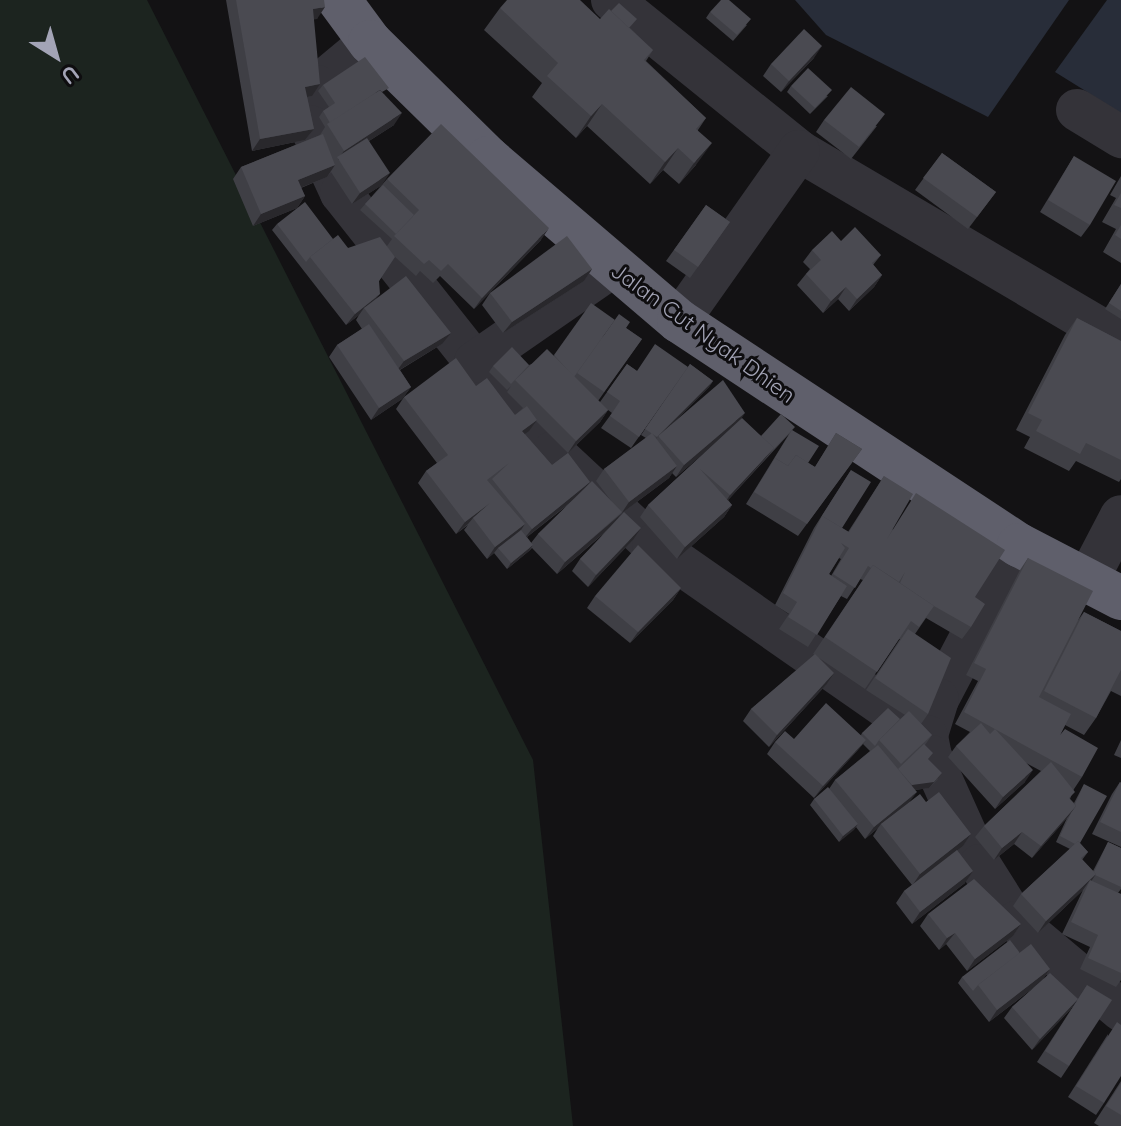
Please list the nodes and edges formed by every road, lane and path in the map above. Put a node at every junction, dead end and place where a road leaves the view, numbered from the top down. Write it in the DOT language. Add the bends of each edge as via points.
graph roads {
  1 [pos="339,0"];
  2 [pos="612,0"];
  3 [pos="370,42"];
  4 [pos="1077,110"];
  5 [pos="1121,137"];
  6 [pos="799,151"];
  7 [pos="611,268"];
  8 [pos="679,321"];
  9 [pos="1121,341"];
  10 [pos="475,362"];
  11 [pos="1121,516"];
  12 [pos="1019,545"];
  13 [pos="1104,590"];
  14 [pos="927,736"];
  15 [pos="1121,1010"];
  1 -- 3 [label="highway, Jalan Cut Nyak Dhien"];
  2 -- 6 [label="street"];
  3 -- 7 [label="highway, Jalan Cut Nyak Dhien"];
  3 -- 10 [label="street" via="317,86 310,126 341,193"];
  4 -- 5 [label="street"];
  6 -- 8 [label="street"];
  6 -- 9 [label="street"];
  7 -- 8 [label="highway, Jalan Cut Nyak Dhien"];
  7 -- 10 [label="street"];
  8 -- 12 [label="highway, Jalan Cut Nyak Dhien"];
  10 -- 14 [label="street" via="553,452 653,545"];
  11 -- 13 [label="street"];
  12 -- 13 [label="highway, Jalan Cut Nyak Dhien"];
  12 -- 14 [label="street" via="947,680"];
  14 -- 15 [label="street" via="953,810 1016,922"];
}
